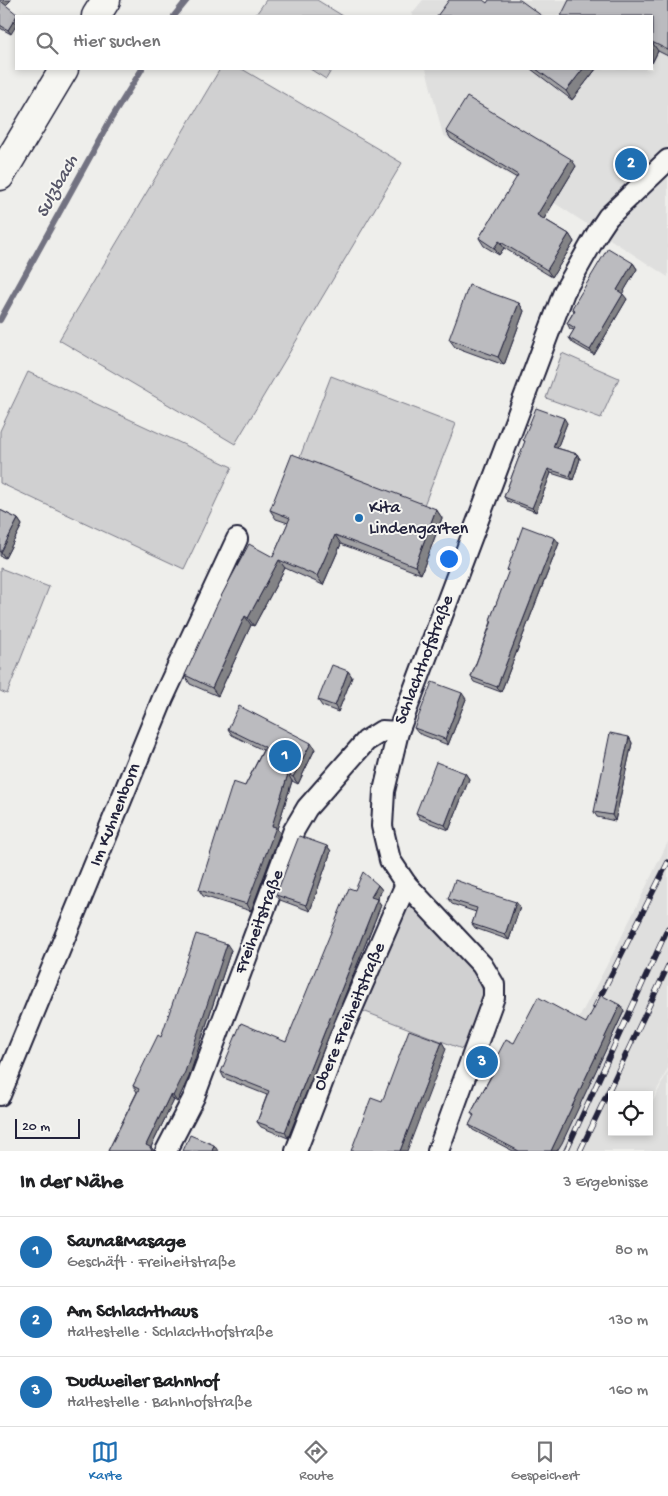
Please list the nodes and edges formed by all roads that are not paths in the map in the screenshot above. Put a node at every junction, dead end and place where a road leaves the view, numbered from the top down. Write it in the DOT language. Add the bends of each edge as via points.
graph roads {
  1 [pos="106,0"];
  2 [pos="97,15"];
  3 [pos="63,70"];
  4 [pos="668,160"];
  5 [pos="0,176"];
  6 [pos="237,539"];
  7 [pos="398,732"];
  8 [pos="406,884"];
  9 [pos="0,1095"];
  10 [pos="166,1151"];
  11 [pos="296,1151"];
  12 [pos="438,1151"];
  1 -- 2 [label="main road"];
  3 -- 5 [label="main road"];
  4 -- 7 [label="street, Schlachthofstraße" via="608,218 564,292"];
  6 -- 9 [label="street, Im Kuhnenborn" via="163,698"];
  7 -- 8 [label="street, Schlachthofstraße" via="384,791 382,826 390,860"];
  7 -- 10 [label="street, Freiheitstraße" via="382,731 366,741 307,808 294,830 194,1097"];
  8 -- 11 [label="street, Obere Freiheitstraße" via="340,1036"];
  8 -- 12 [label="street, Schlachthofstraße" via="482,965 494,985 494,997"];
}
